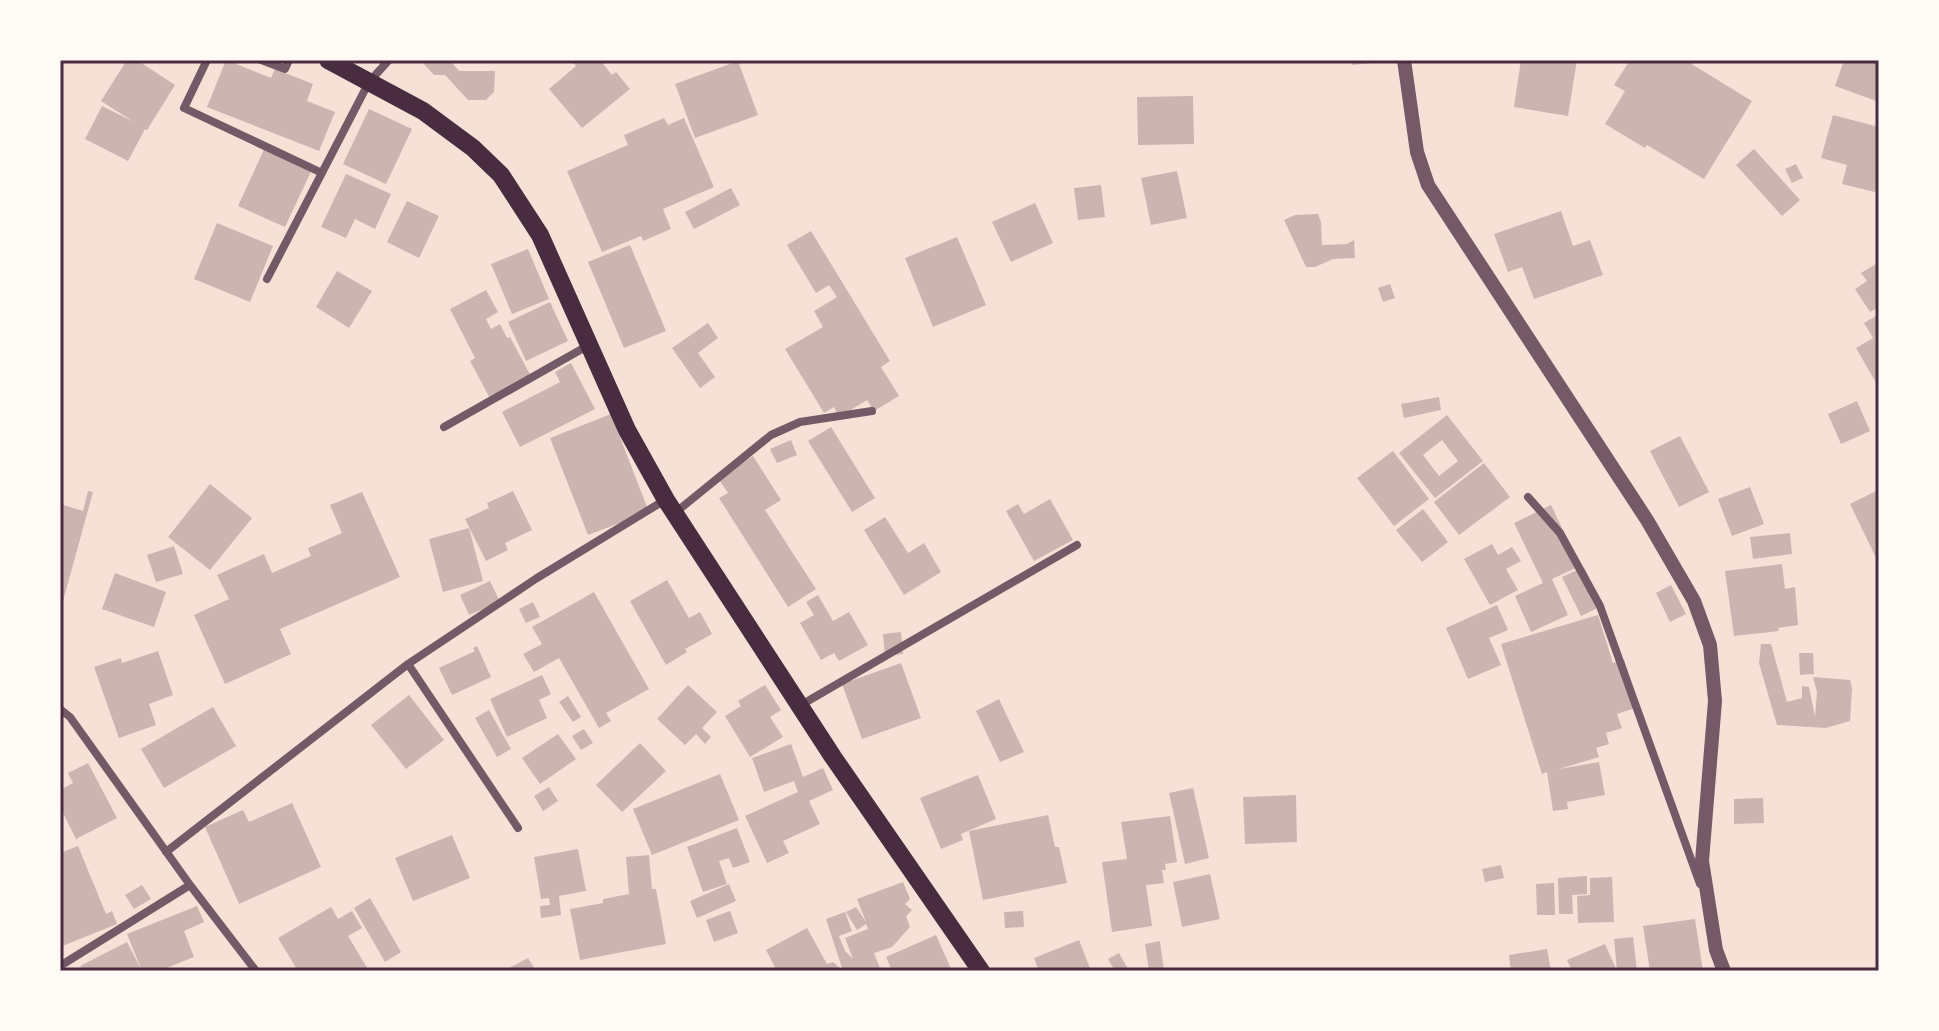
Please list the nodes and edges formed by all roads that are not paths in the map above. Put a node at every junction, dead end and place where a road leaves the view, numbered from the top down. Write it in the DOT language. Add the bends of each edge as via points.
graph roads {
  1 [pos="207,60"];
  2 [pos="261,60"];
  3 [pos="289,60"];
  4 [pos="328,60"];
  5 [pos="389,60"];
  6 [pos="1404,60"];
  7 [pos="369,82"];
  8 [pos="322,173"];
  9 [pos="267,279"];
  10 [pos="589,345"];
  11 [pos="872,411"];
  12 [pos="444,427"];
  13 [pos="1528,497"];
  14 [pos="670,506"];
  15 [pos="1077,545"];
  16 [pos="408,664"];
  17 [pos="800,706"];
  18 [pos="60,709"];
  19 [pos="518,828"];
  20 [pos="166,852"];
  21 [pos="190,885"];
  22 [pos="1709,909"];
  23 [pos="60,969"];
  24 [pos="256,971"];
  25 [pos="981,971"];
  26 [pos="1724,971"];
  1 -- 8 [label="street" via="184,108"];
  2 -- 3 [label="street" via="285,69"];
  4 -- 7 [label="main road"];
  5 -- 7 [label="street"];
  6 -- 22 [label="street" via="1417,152 1428,185 1647,520 1694,601 1710,645 1715,701 1702,861"];
  7 -- 8 [label="street"];
  7 -- 10 [label="main road" via="423,111 501,175 540,235"];
  8 -- 9 [label="street"];
  10 -- 12 [label="street"];
  10 -- 14 [label="main road" via="627,430"];
  11 -- 14 [label="street" via="800,422 771,435"];
  13 -- 22 [label="street" via="1560,533 1600,606"];
  14 -- 16 [label="street" via="537,578"];
  14 -- 17 [label="main road"];
  15 -- 17 [label="street"];
  16 -- 19 [label="street"];
  16 -- 20 [label="street"];
  17 -- 25 [label="main road"];
  18 -- 20 [label="street"];
  20 -- 21 [label="street"];
  21 -- 23 [label="street"];
  21 -- 24 [label="street"];
  22 -- 26 [label="street"];
}
